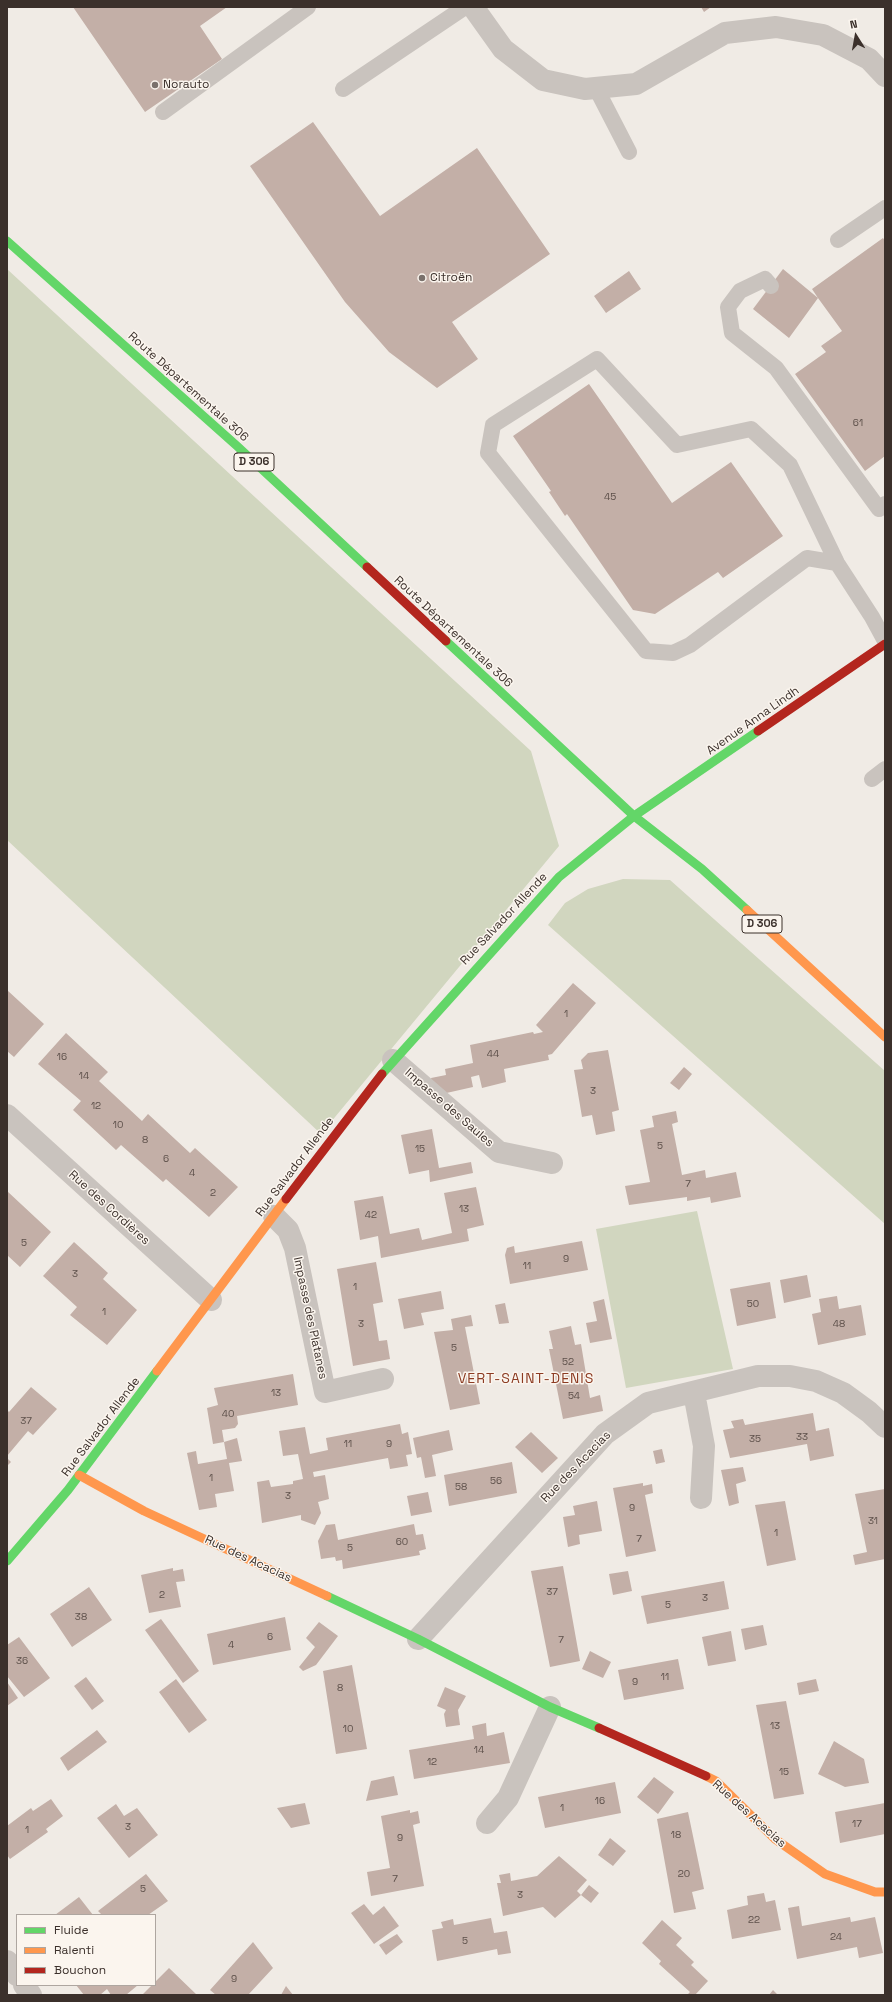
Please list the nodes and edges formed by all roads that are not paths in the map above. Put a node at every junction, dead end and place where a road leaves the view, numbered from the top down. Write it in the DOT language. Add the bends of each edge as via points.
graph roads {
  1 [pos="308,7"];
  2 [pos="465,7"];
  3 [pos="474,7"];
  4 [pos="885,75"];
  5 [pos="596,88"];
  6 [pos="343,90"];
  7 [pos="163,112"];
  8 [pos="630,152"];
  9 [pos="885,208"];
  10 [pos="838,240"];
  11 [pos="7,241"];
  12 [pos="771,286"];
  13 [pos="885,504"];
  14 [pos="837,563"];
  15 [pos="885,641"];
  16 [pos="885,644"];
  17 [pos="885,769"];
  18 [pos="872,779"];
  19 [pos="634,816"];
  20 [pos="885,1037"];
  21 [pos="393,1060"];
  22 [pos="7,1116"];
  23 [pos="552,1163"];
  24 [pos="274,1216"];
  25 [pos="211,1300"];
  26 [pos="383,1379"];
  27 [pos="694,1393"];
  28 [pos="885,1427"];
  29 [pos="79,1475"];
  30 [pos="701,1498"];
  31 [pos="7,1561"];
  32 [pos="418,1639"];
  33 [pos="550,1707"];
  34 [pos="486,1823"];
  35 [pos="885,1892"];
  36 [pos="7,1961"];
  37 [pos="16,1974"];
  38 [pos="25,1986"];
  39 [pos="31,1995"];
  1 -- 7 [label="lane"];
  2 -- 6 [label="lane"];
  3 -- 5 [label="street" via="503,48 543,80 585,89"];
  4 -- 5 [label="street" via="869,59 823,35 776,27 725,33 636,84"];
  5 -- 8 [label="lane"];
  9 -- 10 [label="lane"];
  11 -- 19 [label="street, Route Départementale 306 / D 306" via="237,446"];
  12 -- 13 [label="lane" via="765,279 740,291 728,307 732,333 776,368 879,509"];
  14 -- 14 [label="lane" via="790,465 751,429 676,445 597,359 494,425 488,453 646,651 673,653 690,645 807,558"];
  14 -- 15 [label="lane"];
  16 -- 19 [label="street, Avenue Anna Lindh"];
  17 -- 18 [label="lane"];
  19 -- 20 [label="street, Route Départementale 306 / D 306" via="702,869"];
  19 -- 21 [label="street, Rue Salvador Allende" via="559,877"];
  21 -- 23 [label="street, Impasse des Saules" via="499,1152"];
  21 -- 24 [label="street, Rue Salvador Allende"];
  22 -- 25 [label="street, Rue des Cordières"];
  24 -- 25 [label="street, Rue Salvador Allende"];
  24 -- 26 [label="street, Impasse des Platanes" via="288,1230 295,1248 325,1392"];
  25 -- 29 [label="street, Rue Salvador Allende"];
  27 -- 28 [label="street, Rue des Acacias" via="758,1376 790,1376 816,1381 843,1393"];
  27 -- 30 [label="street" via="704,1446"];
  27 -- 32 [label="street, Rue des Acacias" via="648,1403 605,1434"];
  29 -- 31 [label="street, Rue Salvador Allende"];
  29 -- 32 [label="street, Rue des Acacias" via="144,1511"];
  32 -- 33 [label="street, Rue des Acacias"];
  33 -- 34 [label="street" via="508,1798"];
  33 -- 35 [label="street, Rue des Acacias" via="634,1742 716,1781 775,1839 825,1874 876,1892"];
  36 -- 37 [label="street"];
  38 -- 39 [label="street"];
}
